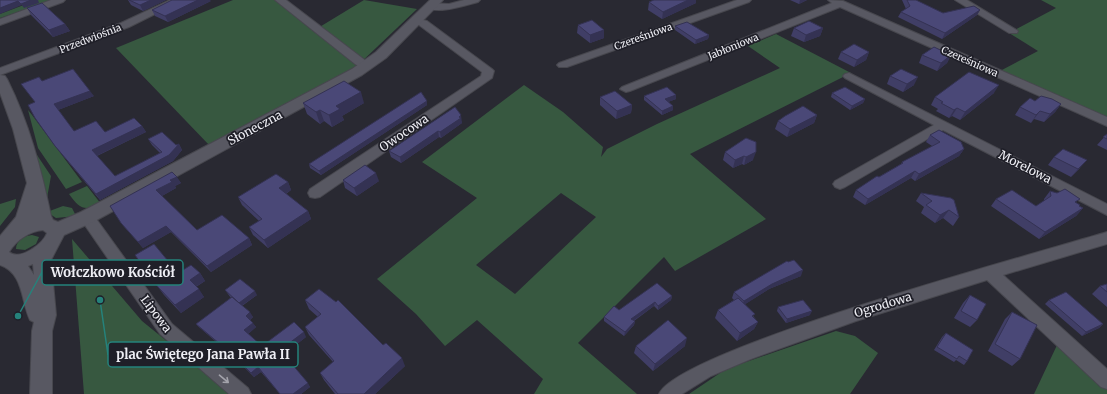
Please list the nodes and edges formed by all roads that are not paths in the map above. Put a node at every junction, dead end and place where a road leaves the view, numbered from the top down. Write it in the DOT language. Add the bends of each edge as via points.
graph roads {
  1 [pos="60,0"];
  2 [pos="178,0"];
  3 [pos="280,0"];
  4 [pos="475,0"];
  5 [pos="746,0"];
  6 [pos="960,0"];
  7 [pos="837,2"];
  8 [pos="434,3"];
  9 [pos="415,21"];
  10 [pos="0,22"];
  11 [pos="1013,31"];
  12 [pos="563,65"];
  13 [pos="366,66"];
  14 [pos="0,72"];
  15 [pos="849,76"];
  16 [pos="0,79"];
  17 [pos="626,89"];
  18 [pos="1107,122"];
  19 [pos="943,124"];
  20 [pos="34,183"];
  21 [pos="840,184"];
  22 [pos="315,193"];
  23 [pos="1107,210"];
  24 [pos="87,217"];
  25 [pos="51,228"];
  26 [pos="13,234"];
  27 [pos="1107,238"];
  28 [pos="46,249"];
  29 [pos="3,256"];
  30 [pos="990,273"];
  31 [pos="42,331"];
  32 [pos="1107,381"];
  33 [pos="41,394"];
  34 [pos="242,394"];
  35 [pos="668,394"];
  1 -- 10 [label="street"];
  2 -- 14 [label="street, Przedwiośnia" via="125,25"];
  3 -- 13 [label="street"];
  4 -- 8 [label="street" via="449,7"];
  5 -- 12 [label="street, Czereśniowa"];
  6 -- 11 [label="street"];
  7 -- 17 [label="street, Jabłoniowa"];
  7 -- 18 [label="street, Czereśniowa"];
  8 -- 9 [label="street, Słoneczna"];
  9 -- 13 [label="street, Słoneczna" via="381,55"];
  9 -- 22 [label="street, Owocowa" via="423,23 488,71 486,78"];
  13 -- 24 [label="street, Słoneczna"];
  15 -- 19 [label="street, Morelowa"];
  16 -- 20 [label="street" via="22,128"];
  19 -- 21 [label="street"];
  19 -- 23 [label="street, Morelowa"];
  20 -- 25 [label="street" via="42,217"];
  20 -- 26 [label="street" via="27,210 20,226"];
  24 -- 25 [label="street, Słoneczna"];
  24 -- 34 [label="street, Lipowa, one-way" via="166,329"];
  25 -- 26 [label="street, Słoneczna" via="31,226"];
  25 -- 28 [label="street" via="54,241"];
  26 -- 29 [label="street" via="5,241"];
  27 -- 30 [label="street, Ogrodowa"];
  28 -- 29 [label="street" via="29,258"];
  28 -- 31 [label="street" via="42,260 46,315"];
  29 -- 31 [label="street" via="20,268 33,296"];
  30 -- 32 [label="street"];
  30 -- 35 [label="street, Ogrodowa" via="838,319 706,369"];
  31 -- 33 [label="street"];
}
